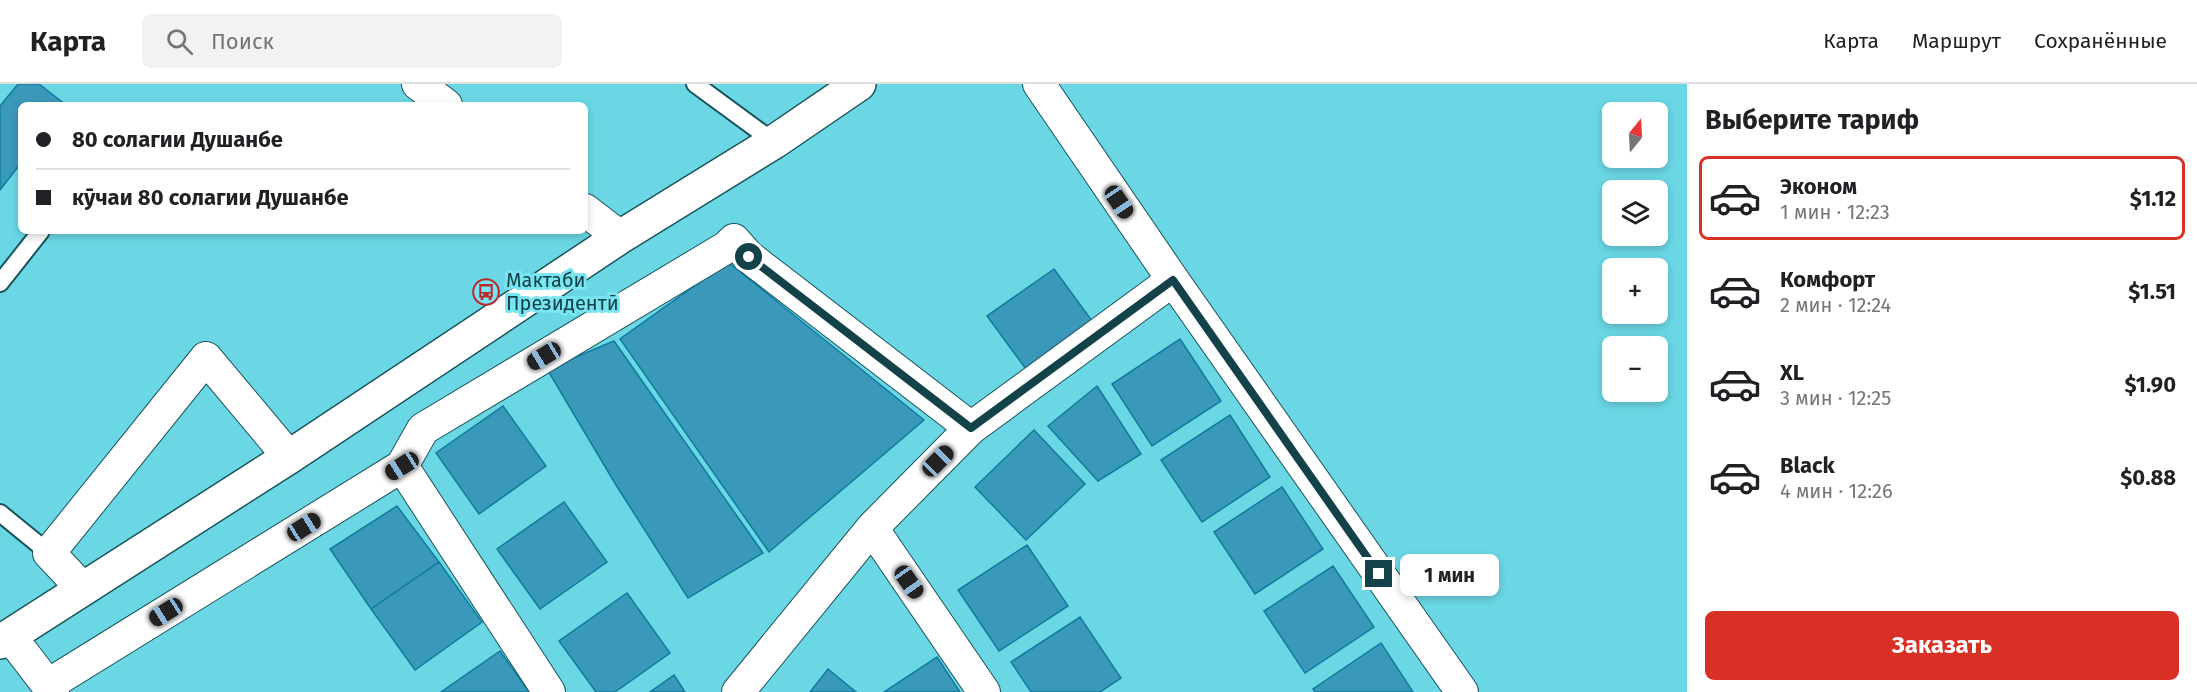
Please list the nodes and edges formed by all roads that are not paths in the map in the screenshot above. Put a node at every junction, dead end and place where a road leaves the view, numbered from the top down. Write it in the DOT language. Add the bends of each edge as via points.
graph roads {
  1 [pos="418,84"];
  2 [pos="695,84"];
  3 [pos="859,84"];
  4 [pos="1039,84"];
  5 [pos="442,102"];
  6 [pos="774,141"];
  7 [pos="588,212"];
  8 [pos="39,234"];
  9 [pos="620,237"];
  10 [pos="1173,280"];
  11 [pos="0,283"];
  12 [pos="971,428"];
  13 [pos="289,457"];
  14 [pos="402,466"];
  15 [pos="0,513"];
  16 [pos="872,528"];
  17 [pos="50,553"];
  18 [pos="82,588"];
  19 [pos="5,639"];
  20 [pos="51,688"];
  21 [pos="549,692"];
  22 [pos="738,692"];
  23 [pos="984,692"];
  24 [pos="1462,692"];
  1 -- 5 [label="street"];
  2 -- 6 [label="lane"];
  3 -- 6 [label="main road"];
  4 -- 10 [label="street"];
  6 -- 9 [label="main road"];
  7 -- 9 [label="street"];
  8 -- 11 [label="lane"];
  9 -- 13 [label="main road"];
  10 -- 12 [label="street"];
  10 -- 24 [label="street"];
  12 -- 14 [label="street" via="749,257 734,240 423,429"];
  12 -- 16 [label="street"];
  13 -- 17 [label="street" via="206,358"];
  13 -- 18 [label="main road"];
  14 -- 20 [label="street"];
  14 -- 21 [label="street"];
  15 -- 17 [label="lane"];
  16 -- 22 [label="street"];
  16 -- 23 [label="street"];
  17 -- 18 [label="street"];
  18 -- 19 [label="main road"];
  19 -- 20 [label="street"];
}
